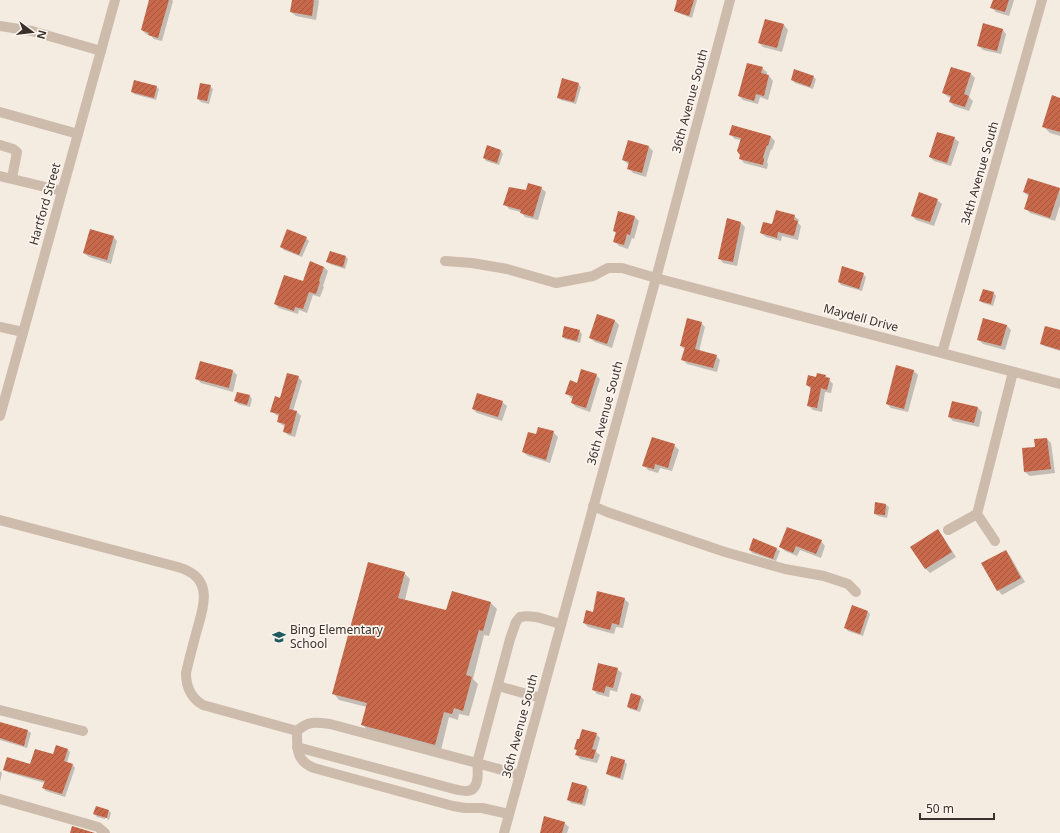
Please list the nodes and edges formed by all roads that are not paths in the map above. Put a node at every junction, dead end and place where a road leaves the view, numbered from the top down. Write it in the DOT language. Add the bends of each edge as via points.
graph roads {
  1 [pos="115,0"];
  2 [pos="730,0"];
  3 [pos="1042,0"];
  4 [pos="0,26"];
  5 [pos="101,51"];
  6 [pos="0,112"];
  7 [pos="78,134"];
  8 [pos="0,145"];
  9 [pos="0,176"];
  10 [pos="12,178"];
  11 [pos="62,191"];
  12 [pos="444,261"];
  13 [pos="656,278"];
  14 [pos="0,327"];
  15 [pos="23,332"];
  16 [pos="942,353"];
  17 [pos="1013,372"];
  18 [pos="1060,384"];
  19 [pos="0,416"];
  20 [pos="593,506"];
  21 [pos="977,514"];
  22 [pos="0,520"];
  23 [pos="948,530"];
  24 [pos="994,541"];
  25 [pos="856,592"];
  26 [pos="561,624"];
  27 [pos="498,686"];
  28 [pos="541,698"];
  29 [pos="0,710"];
  30 [pos="83,731"];
  31 [pos="297,732"];
  32 [pos="297,747"];
  33 [pos="477,763"];
  34 [pos="520,775"];
  35 [pos="0,799"];
  36 [pos="509,814"];
  37 [pos="105,833"];
  38 [pos="504,833"];
  1 -- 5 [label="street, Hartford Street"];
  2 -- 13 [label="street, 36th Avenue South"];
  3 -- 16 [label="street, 34th Avenue South"];
  4 -- 5 [label="street" via="32,31"];
  5 -- 7 [label="street, Hartford Street"];
  6 -- 7 [label="street"];
  7 -- 11 [label="street, Hartford Street"];
  8 -- 10 [label="street" via="13,148 17,152"];
  9 -- 10 [label="street"];
  10 -- 11 [label="street"];
  11 -- 15 [label="street, Hartford Street"];
  12 -- 13 [label="street, Maydell Drive" via="507,269 556,283 593,276 608,268 622,268"];
  13 -- 16 [label="street, Maydell Drive"];
  13 -- 20 [label="street, 36th Avenue South"];
  14 -- 15 [label="street"];
  15 -- 19 [label="street, Hartford Street"];
  16 -- 17 [label="street, Maydell Drive"];
  17 -- 18 [label="street, Maydell Drive"];
  17 -- 21 [label="street"];
  20 -- 25 [label="street" via="725,552 785,569 824,576 848,584"];
  20 -- 26 [label="street, 36th Avenue South"];
  21 -- 23 [label="street"];
  21 -- 24 [label="street"];
  22 -- 31 [label="street" via="174,566 194,575 200,582 204,599 186,673 190,692 203,706"];
  26 -- 27 [label="street" via="532,616 520,617 510,639"];
  26 -- 28 [label="street, 36th Avenue South"];
  27 -- 28 [label="street"];
  27 -- 33 [label="street"];
  28 -- 34 [label="street, 36th Avenue South"];
  29 -- 30 [label="street"];
  31 -- 32 [label="street"];
  31 -- 33 [label="street" via="306,724 330,724"];
  32 -- 33 [label="street" via="454,790 468,791 474,788 478,779"];
  32 -- 36 [label="street" via="300,758 306,765 324,771 452,806 482,808"];
  33 -- 34 [label="street"];
  34 -- 36 [label="street, 36th Avenue South"];
  35 -- 37 [label="street" via="98,827"];
  36 -- 38 [label="street, 36th Avenue South"];
}
